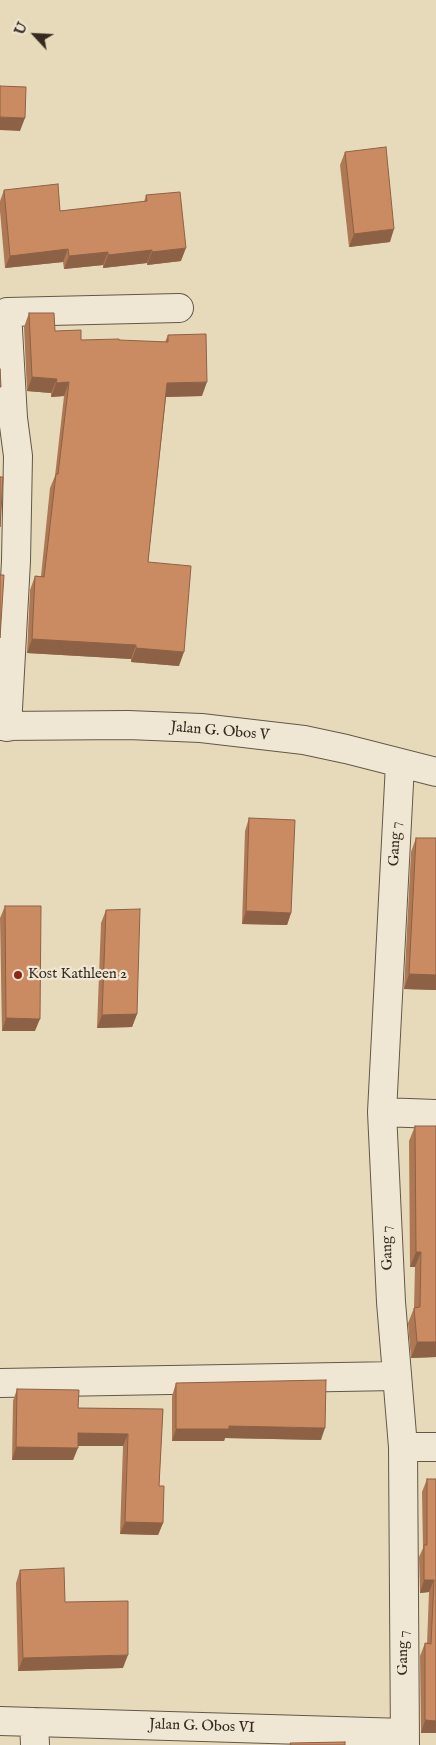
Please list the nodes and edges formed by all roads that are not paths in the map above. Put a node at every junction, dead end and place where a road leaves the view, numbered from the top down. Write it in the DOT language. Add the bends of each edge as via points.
graph roads {
  1 [pos="4,308"];
  2 [pos="179,308"];
  3 [pos="7,418"];
  4 [pos="8,561"];
  5 [pos="4,726"];
  6 [pos="400,764"];
  7 [pos="436,772"];
  8 [pos="382,1112"];
  9 [pos="436,1114"];
  10 [pos="396,1376"];
  11 [pos="0,1383"];
  12 [pos="403,1447"];
  13 [pos="436,1448"];
  14 [pos="0,1721"];
  15 [pos="34,1733"];
  16 [pos="404,1739"];
  1 -- 2 [label="street"];
  1 -- 3 [label="street"];
  3 -- 4 [label="street" via="18,456"];
  4 -- 5 [label="street"];
  5 -- 6 [label="street, Jalan G. Obos V" via="201,728 304,740"];
  6 -- 7 [label="street, Jalan G. Obos V"];
  6 -- 8 [label="street, Gang 7"];
  8 -- 9 [label="street"];
  8 -- 10 [label="street, Gang 7"];
  10 -- 11 [label="street"];
  10 -- 12 [label="street, Gang 7"];
  12 -- 13 [label="street"];
  12 -- 16 [label="street, Gang 7"];
  14 -- 15 [label="street, Jalan G. Obos VI"];
  15 -- 16 [label="street, Jalan G. Obos VI"];
}
